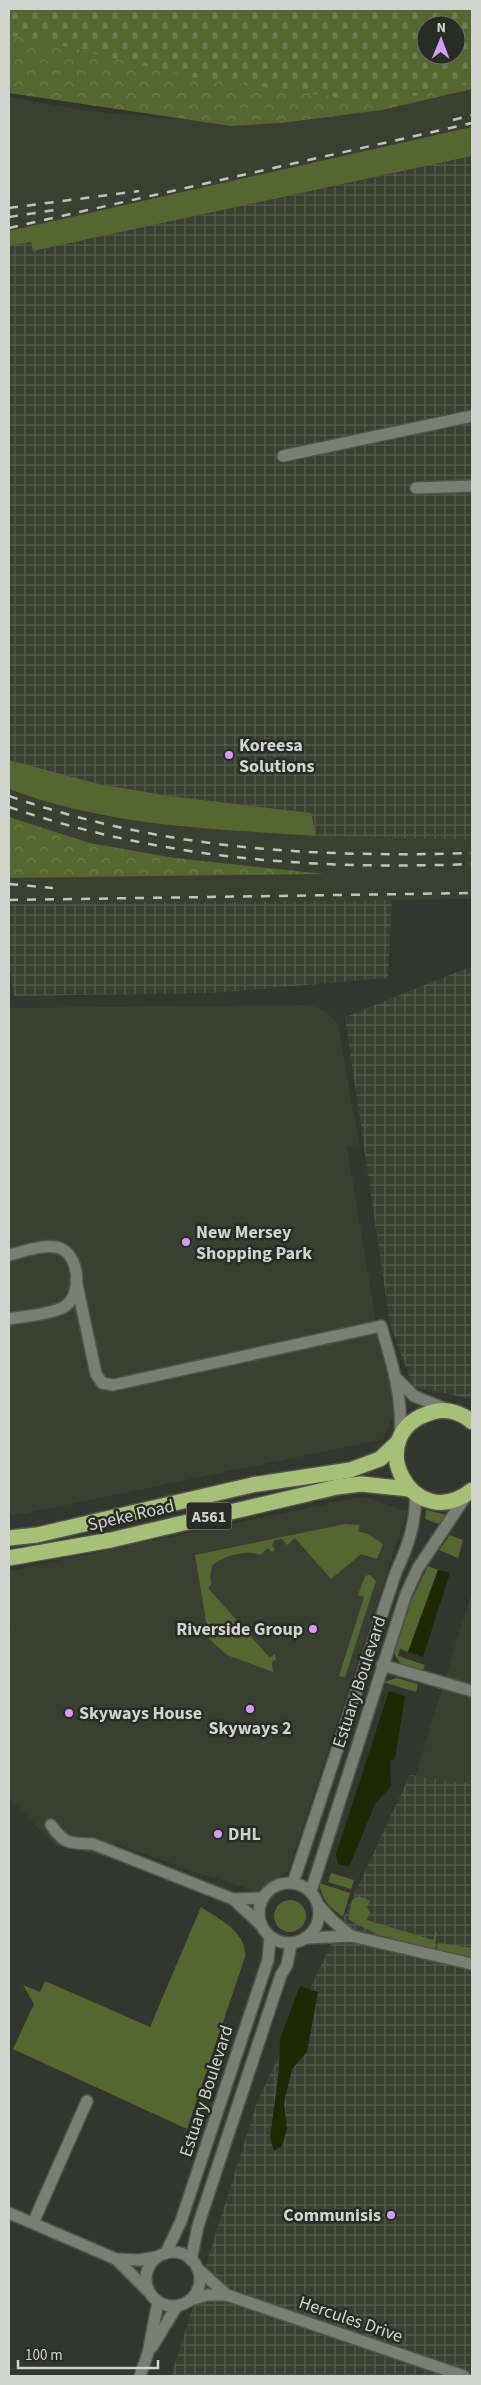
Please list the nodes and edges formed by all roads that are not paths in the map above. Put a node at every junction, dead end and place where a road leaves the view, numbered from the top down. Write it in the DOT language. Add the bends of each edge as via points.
graph roads {
  1 [pos="472,416"];
  2 [pos="282,456"];
  3 [pos="472,486"];
  4 [pos="416,488"];
  5 [pos="9,1255"];
  6 [pos="76,1280"];
  7 [pos="62,1308"];
  8 [pos="84,1312"];
  9 [pos="9,1320"];
  10 [pos="397,1379"];
  11 [pos="453,1412"];
  12 [pos="471,1420"];
  13 [pos="399,1439"];
  14 [pos="412,1492"];
  15 [pos="469,1493"];
  16 [pos="9,1538"];
  17 [pos="9,1558"];
  18 [pos="382,1666"];
  19 [pos="472,1691"];
  20 [pos="51,1825"];
  21 [pos="294,1883"];
  22 [pos="311,1891"];
  23 [pos="263,1898"];
  24 [pos="233,1899"];
  25 [pos="319,1906"];
  26 [pos="261,1925"];
  27 [pos="351,1936"];
  28 [pos="270,1937"];
  29 [pos="308,1938"];
  30 [pos="292,1944"];
  31 [pos="472,1964"];
  32 [pos="87,2101"];
  33 [pos="9,2213"];
  34 [pos="33,2223"];
  35 [pos="162,2255"];
  36 [pos="116,2259"];
  37 [pos="194,2264"];
  38 [pos="148,2291"];
  39 [pos="227,2295"];
  40 [pos="190,2300"];
  41 [pos="158,2302"];
  42 [pos="177,2306"];
  43 [pos="148,2353"];
  44 [pos="140,2376"];
  45 [pos="464,2376"];
  1 -- 2 [label="street"];
  3 -- 4 [label="street"];
  5 -- 6 [label="street" via="50,1246 61,1249 73,1263"];
  6 -- 7 [label="street" via="75,1293"];
  6 -- 8 [label="street"];
  7 -- 8 [label="street"];
  7 -- 9 [label="street"];
  8 -- 10 [label="street" via="96,1374 102,1383 113,1385 381,1326"];
  10 -- 11 [label="street" via="422,1401"];
  10 -- 13 [label="street" via="402,1418"];
  11 -- 12 [label="highway, A561"];
  11 -- 13 [label="highway, A561" via="437,1410 422,1415 409,1424"];
  13 -- 14 [label="highway" via="397,1467"];
  13 -- 16 [label="highway, Speke Road / A561" via="380,1459 350,1470 252,1485 37,1535"];
  14 -- 15 [label="highway, A561" via="440,1502 454,1501"];
  14 -- 17 [label="highway, Speke Road / A561" via="360,1484 337,1487 111,1540"];
  14 -- 21 [label="street, Estuary Boulevard" via="415,1519 409,1545 396,1572"];
  15 -- 18 [label="street, Estuary Boulevard" via="418,1568"];
  18 -- 19 [label="street"];
  18 -- 22 [label="street, Estuary Boulevard"];
  20 -- 24 [label="street" via="61,1840 68,1843 93,1844"];
  21 -- 22 [label="street"];
  21 -- 23 [label="street" via="274,1887"];
  22 -- 25 [label="street"];
  23 -- 24 [label="street"];
  23 -- 26 [label="street" via="259,1910"];
  24 -- 26 [label="street"];
  25 -- 27 [label="street"];
  25 -- 29 [label="street" via="318,1923"];
  26 -- 28 [label="street"];
  27 -- 29 [label="street"];
  27 -- 31 [label="street"];
  28 -- 30 [label="street"];
  28 -- 35 [label="street, Estuary Boulevard" via="268,1960 181,2221"];
  29 -- 30 [label="street"];
  30 -- 37 [label="street, Estuary Boulevard" via="198,2226"];
  32 -- 34 [label="street"];
  33 -- 34 [label="street"];
  34 -- 36 [label="street"];
  35 -- 36 [label="street" via="139,2260"];
  35 -- 37 [label="street" via="176,2252"];
  35 -- 38 [label="street" via="147,2270 145,2282"];
  36 -- 38 [label="street"];
  37 -- 39 [label="street, Hercules Drive"];
  37 -- 40 [label="street" via="200,2277 198,2289"];
  38 -- 41 [label="street"];
  39 -- 40 [label="street, Hercules Drive" via="207,2295"];
  39 -- 45 [label="street, Hercules Drive"];
  40 -- 42 [label="street"];
  41 -- 42 [label="street"];
  41 -- 43 [label="street"];
  42 -- 43 [label="street"];
  43 -- 44 [label="street"];
}
